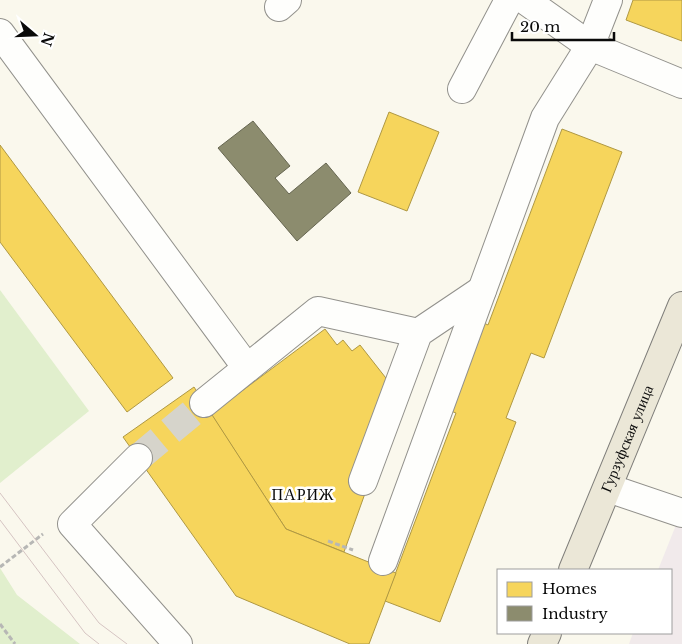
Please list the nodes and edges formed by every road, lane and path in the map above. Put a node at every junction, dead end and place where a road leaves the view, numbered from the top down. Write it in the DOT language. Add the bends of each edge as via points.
graph roads {
  1 [pos="509,0"];
  2 [pos="525,0"];
  3 [pos="608,0"];
  4 [pos="0,33"];
  5 [pos="590,46"];
  6 [pos="682,84"];
  7 [pos="462,89"];
  8 [pos="482,290"];
  9 [pos="682,306"];
  10 [pos="418,333"];
  11 [pos="247,368"];
  12 [pos="204,403"];
  13 [pos="138,458"];
  14 [pos="363,481"];
  15 [pos="608,488"];
  16 [pos="682,513"];
  17 [pos="328,541"];
  18 [pos="351,549"];
  19 [pos="383,561"];
  20 [pos="573,569"];
  21 [pos="0,624"];
  22 [pos="15,644"];
  23 [pos="178,644"];
  1 -- 7 [label="lane"];
  2 -- 5 [label="lane"];
  3 -- 5 [label="lane"];
  4 -- 11 [label="lane"];
  5 -- 6 [label="lane"];
  5 -- 8 [label="lane" via="545,118"];
  8 -- 10 [label="lane"];
  8 -- 19 [label="lane"];
  9 -- 15 [label="main road, Гурзуфская улица"];
  10 -- 11 [label="lane" via="318,311"];
  10 -- 14 [label="lane"];
  11 -- 12 [label="lane"];
  13 -- 23 [label="lane" via="72,524"];
  15 -- 16 [label="lane"];
  15 -- 20 [label="main road, Гурзуфская улица"];
  17 -- 18 [label="path"];
  21 -- 22 [label="path"];
}
